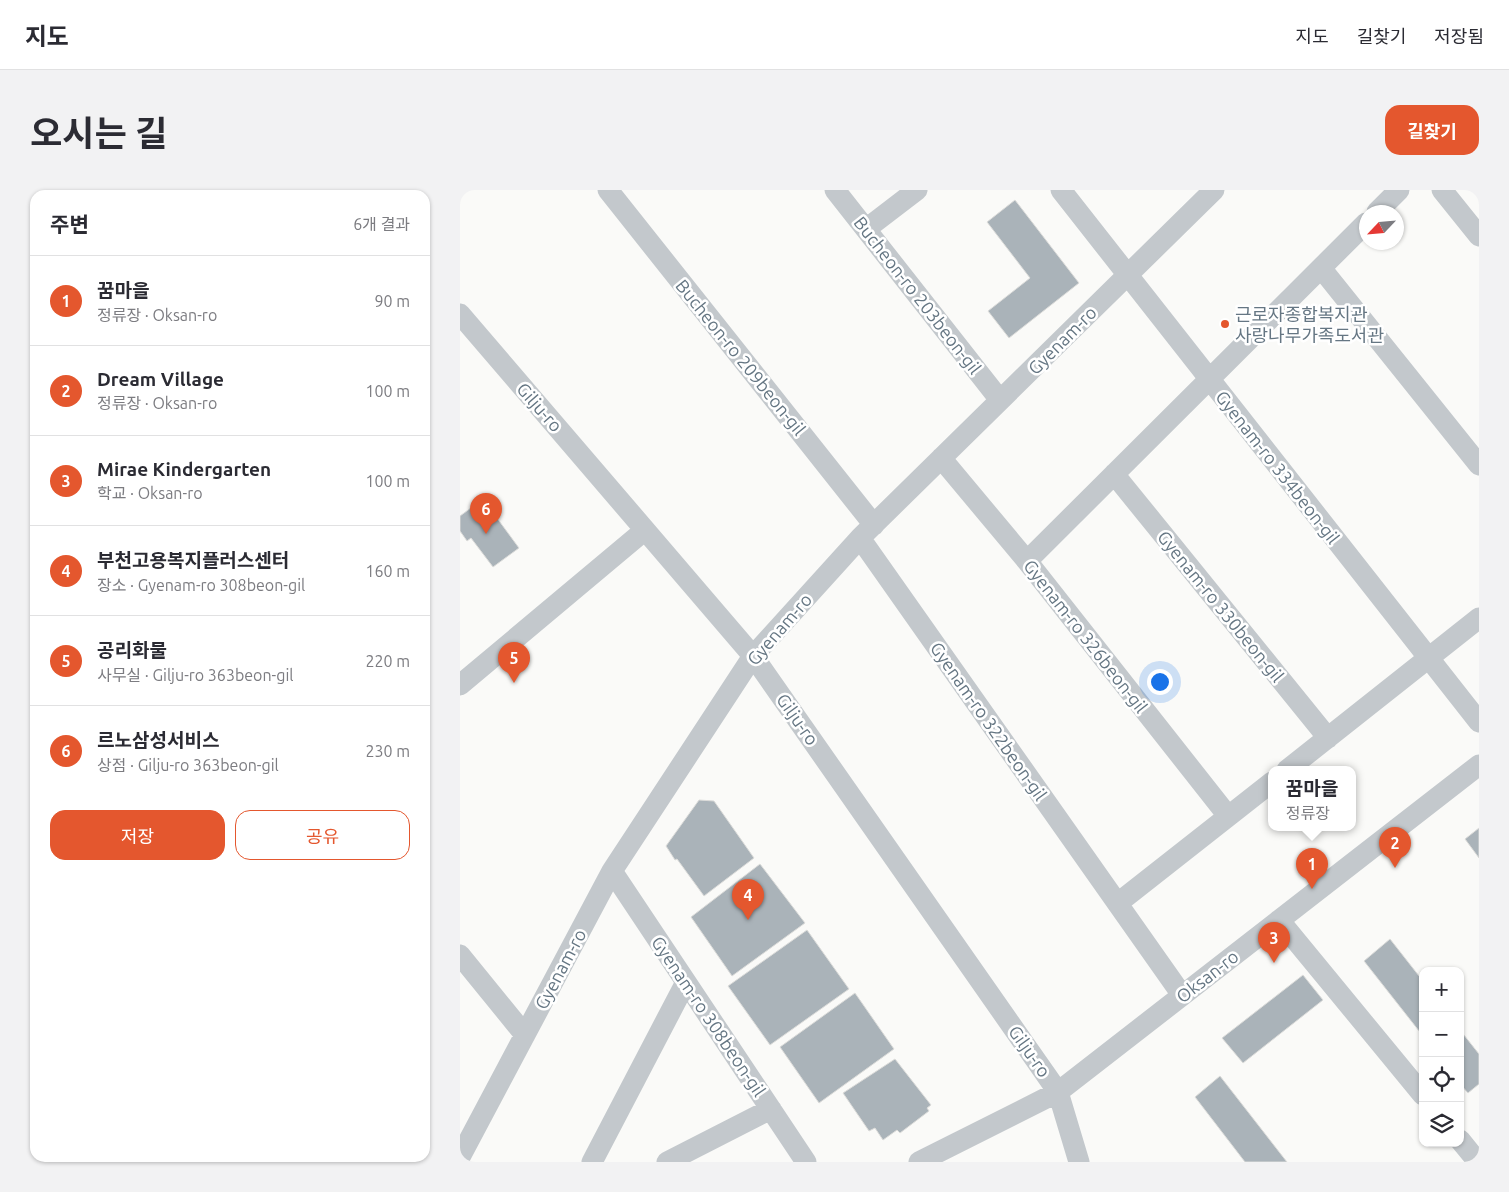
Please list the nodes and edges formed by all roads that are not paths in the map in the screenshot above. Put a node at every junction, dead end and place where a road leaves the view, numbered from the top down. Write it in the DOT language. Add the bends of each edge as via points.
graph roads {
  1 [pos="608,190"];
  2 [pos="835,190"];
  3 [pos="917,190"];
  4 [pos="1060,190"];
  5 [pos="1214,190"];
  6 [pos="1399,190"];
  7 [pos="1442,190"];
  8 [pos="1384,205"];
  9 [pos="866,229"];
  10 [pos="1359,230"];
  11 [pos="1479,236"];
  12 [pos="1321,268"];
  13 [pos="1126,276"];
  14 [pos="460,314"];
  15 [pos="1209,381"];
  16 [pos="1000,400"];
  17 [pos="941,458"];
  18 [pos="1479,465"];
  19 [pos="1114,474"];
  20 [pos="645,530"];
  21 [pos="867,531"];
  22 [pos="1027,561"];
  23 [pos="1479,618"];
  24 [pos="753,656"];
  25 [pos="1429,659"];
  26 [pos="460,685"];
  27 [pos="1479,722"];
  28 [pos="1328,738"];
  29 [pos="1479,765"];
  30 [pos="1292,766"];
  31 [pos="1268,785"];
  32 [pos="1228,816"];
  33 [pos="612,870"];
  34 [pos="1118,903"];
  35 [pos="1279,920"];
  36 [pos="460,955"];
  37 [pos="686,982"];
  38 [pos="1182,995"];
  39 [pos="525,1035"];
  40 [pos="1419,1090"];
  41 [pos="1058,1092"];
  42 [pos="771,1109"];
  43 [pos="1464,1145"];
  44 [pos="460,1157"];
  45 [pos="592,1162"];
  46 [pos="667,1162"];
  47 [pos="806,1162"];
  48 [pos="919,1162"];
  49 [pos="1079,1162"];
  50 [pos="1478,1162"];
  1 -- 21 [label="street, Bucheon-ro 209beon-gil"];
  2 -- 9 [label="street, Bucheon-ro 203beon-gil"];
  3 -- 9 [label="street"];
  4 -- 13 [label="street, Gyenam-ro 334beon-gil"];
  5 -- 13 [label="street, Gyenam-ro"];
  6 -- 8 [label="street"];
  7 -- 11 [label="street"];
  9 -- 16 [label="street, Bucheon-ro 203beon-gil"];
  10 -- 12 [label="street"];
  12 -- 15 [label="street"];
  12 -- 18 [label="street"];
  13 -- 15 [label="street, Gyenam-ro 334beon-gil"];
  13 -- 16 [label="street, Gyenam-ro"];
  14 -- 20 [label="street, Gilju-ro"];
  15 -- 19 [label="street"];
  15 -- 25 [label="street, Gyenam-ro 334beon-gil"];
  16 -- 17 [label="street, Gyenam-ro"];
  17 -- 21 [label="street, Gyenam-ro"];
  17 -- 22 [label="street, Gyenam-ro 326beon-gil"];
  19 -- 22 [label="street"];
  19 -- 28 [label="street, Gyenam-ro 330beon-gil"];
  20 -- 24 [label="street, Gilju-ro"];
  20 -- 26 [label="street"];
  21 -- 24 [label="street, Gyenam-ro"];
  21 -- 34 [label="street, Gyenam-ro 322beon-gil"];
  22 -- 32 [label="street, Gyenam-ro 326beon-gil"];
  23 -- 25 [label="street"];
  24 -- 33 [label="street, Gyenam-ro"];
  24 -- 41 [label="street, Gilju-ro"];
  25 -- 27 [label="street, Gyenam-ro 334beon-gil"];
  25 -- 28 [label="street"];
  28 -- 30 [label="street"];
  29 -- 35 [label="street, Oksan-ro"];
  31 -- 32 [label="street"];
  32 -- 34 [label="street"];
  33 -- 37 [label="street, Gyenam-ro 308beon-gil"];
  33 -- 39 [label="street, Gyenam-ro"];
  34 -- 38 [label="street, Gyenam-ro 322beon-gil"];
  35 -- 38 [label="street, Oksan-ro"];
  35 -- 40 [label="street"];
  36 -- 39 [label="street"];
  37 -- 42 [label="street, Gyenam-ro 308beon-gil"];
  37 -- 45 [label="street"];
  38 -- 41 [label="street, Oksan-ro"];
  39 -- 44 [label="street, Gyenam-ro"];
  41 -- 48 [label="street, Oksan-ro"];
  41 -- 49 [label="street, Gilju-ro"];
  42 -- 46 [label="street"];
  42 -- 47 [label="street, Gyenam-ro 308beon-gil"];
  43 -- 50 [label="street"];
}
